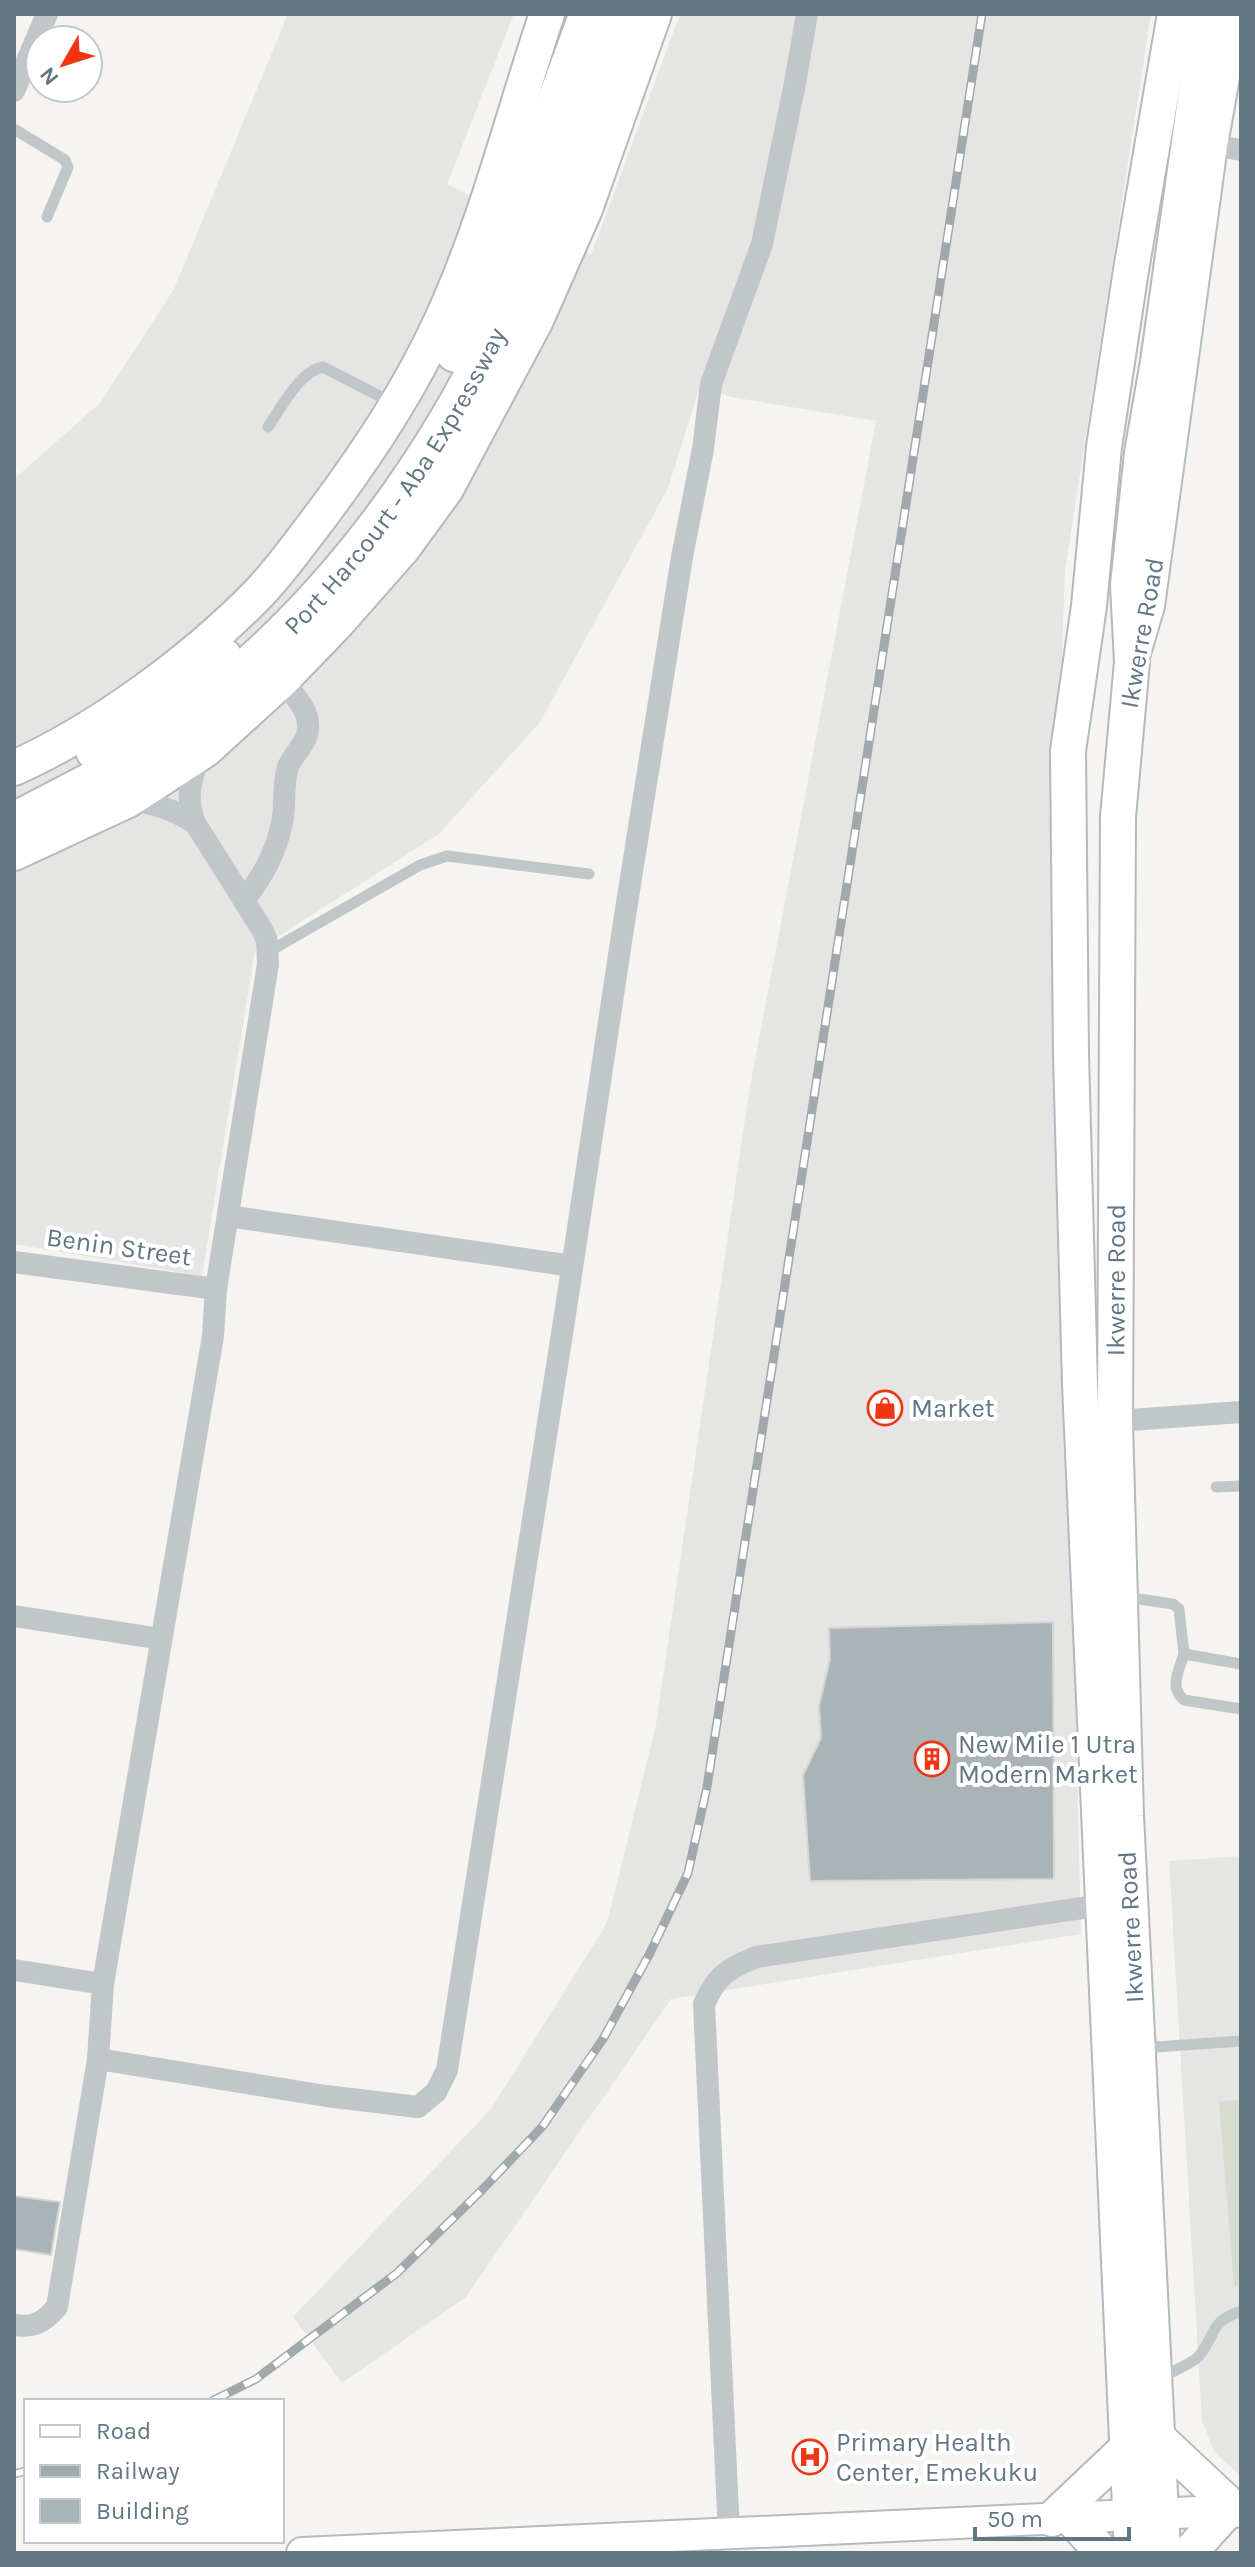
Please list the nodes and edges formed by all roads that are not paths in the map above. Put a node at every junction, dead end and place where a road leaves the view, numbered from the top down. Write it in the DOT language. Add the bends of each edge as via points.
graph roads {
  1 [pos="47,14"];
  2 [pos="547,14"];
  3 [pos="590,14"];
  4 [pos="620,14"];
  5 [pos="654,14"];
  6 [pos="807,14"];
  7 [pos="1175,14"];
  8 [pos="1207,14"];
  9 [pos="1235,14"];
  10 [pos="14,91"];
  11 [pos="14,129"];
  12 [pos="1227,148"];
  13 [pos="556,150"];
  14 [pos="47,217"];
  15 [pos="1186,341"];
  16 [pos="1158,362"];
  17 [pos="397,405"];
  18 [pos="268,427"];
  19 [pos="1104,447"];
  20 [pos="1142,453"];
  21 [pos="1132,662"];
  22 [pos="282,680"];
  23 [pos="205,750"];
  24 [pos="14,768"];
  25 [pos="14,794"];
  26 [pos="128,800"];
  27 [pos="14,823"];
  28 [pos="195,823"];
  29 [pos="14,853"];
  30 [pos="589,874"];
  31 [pos="244,901"];
  32 [pos="268,952"];
  33 [pos="228,1216"];
  34 [pos="14,1262"];
  35 [pos="572,1266"];
  36 [pos="216,1289"];
  37 [pos="1241,1412"];
  38 [pos="1099,1422"];
  39 [pos="1241,1486"];
  40 [pos="1216,1487"];
  41 [pos="1121,1596"];
  42 [pos="14,1616"];
  43 [pos="161,1639"];
  44 [pos="1184,1654"];
  45 [pos="1241,1664"];
  46 [pos="1241,1709"];
  47 [pos="1102,1905"];
  48 [pos="14,1970"];
  49 [pos="103,1984"];
  50 [pos="1241,2041"];
  51 [pos="1137,2048"];
  52 [pos="98,2059"];
  53 [pos="1241,2311"];
  54 [pos="14,2325"];
  55 [pos="1153,2382"];
  56 [pos="1142,2441"];
  57 [pos="1234,2510"];
  58 [pos="1146,2515"];
  59 [pos="1062,2518"];
  60 [pos="729,2534"];
  61 [pos="302,2553"];
  62 [pos="1103,2553"];
  63 [pos="1132,2553"];
  64 [pos="1163,2553"];
  65 [pos="1189,2553"];
  1 -- 10 [label="street"];
  2 -- 17 [label="main road" via="478,228 443,317"];
  3 -- 13 [label="highway, Port Harcourt - Aba Expressway"];
  4 -- 13 [label="highway, Port Harcourt - Aba Expressway"];
  5 -- 22 [label="main road" via="585,209 536,320 453,477 403,548"];
  6 -- 35 [label="street" via="762,244 711,384"];
  7 -- 19 [label="main road, Ikwerre Road"];
  8 -- 16 [label="main road"];
  9 -- 12 [label="street, Ikwerre Road"];
  11 -- 14 [label="lane" via="68,167"];
  12 -- 15 [label="street, Ikwerre Road"];
  13 -- 25 [label="highway, Port Harcourt - Aba Expressway" via="468,331 391,465 317,565 207,672 142,722"];
  13 -- 27 [label="highway, Port Harcourt - Aba Expressway" via="511,303 443,431 341,573 284,636 171,735"];
  15 -- 16 [label="main road"];
  15 -- 21 [label="street, Ikwerre Road" via="1149,606"];
  16 -- 20 [label="main road"];
  17 -- 18 [label="lane" via="323,367 313,368"];
  17 -- 24 [label="main road" via="291,557 258,594 95,726"];
  19 -- 20 [label="main road"];
  19 -- 38 [label="main road, Ikwerre Road" via="1068,751 1071,1055"];
  20 -- 21 [label="main road" via="1128,585"];
  21 -- 38 [label="main road, Ikwerre Road" via="1118,817"];
  22 -- 23 [label="main road"];
  22 -- 31 [label="street" via="301,704 308,731 289,763 283,821 269,867"];
  23 -- 26 [label="main road"];
  23 -- 28 [label="street" via="189,793"];
  26 -- 28 [label="street" via="161,806"];
  26 -- 29 [label="main road"];
  28 -- 31 [label="street"];
  30 -- 32 [label="lane" via="437,858"];
  31 -- 32 [label="street" via="263,931"];
  32 -- 33 [label="street"];
  33 -- 35 [label="street"];
  33 -- 36 [label="street"];
  34 -- 36 [label="street, Benin Street"];
  35 -- 52 [label="street" via="450,2054 436,2092 418,2107"];
  36 -- 43 [label="street" via="213,1336"];
  37 -- 38 [label="street"];
  38 -- 41 [label="main road, Ikwerre Road"];
  38 -- 47 [label="main road, Ikwerre Road"];
  39 -- 40 [label="lane"];
  41 -- 44 [label="lane" via="1179,1609"];
  41 -- 51 [label="main road, Ikwerre Road"];
  42 -- 43 [label="street"];
  43 -- 49 [label="street"];
  44 -- 45 [label="lane"];
  44 -- 46 [label="lane" via="1176,1680 1179,1697"];
  47 -- 56 [label="main road, Ikwerre Road"];
  47 -- 60 [label="street" via="756,1957 728,1968 712,1986 704,2004"];
  48 -- 49 [label="street"];
  49 -- 52 [label="street"];
  50 -- 51 [label="lane"];
  51 -- 55 [label="main road, Ikwerre Road"];
  52 -- 54 [label="street" via="57,2307 45,2321"];
  53 -- 55 [label="lane" via="1224,2317 1198,2358"];
  55 -- 56 [label="main road, Ikwerre Road"];
  56 -- 57 [label="main road"];
  56 -- 58 [label="main road, Ikwerre Road"];
  56 -- 59 [label="main road"];
  57 -- 58 [label="street"];
  57 -- 65 [label="main road"];
  58 -- 59 [label="street"];
  58 -- 63 [label="main road, Ikwerre Road"];
  58 -- 64 [label="main road, Ikwerre Road"];
  59 -- 60 [label="street"];
  59 -- 62 [label="main road"];
  60 -- 61 [label="street"];
}
